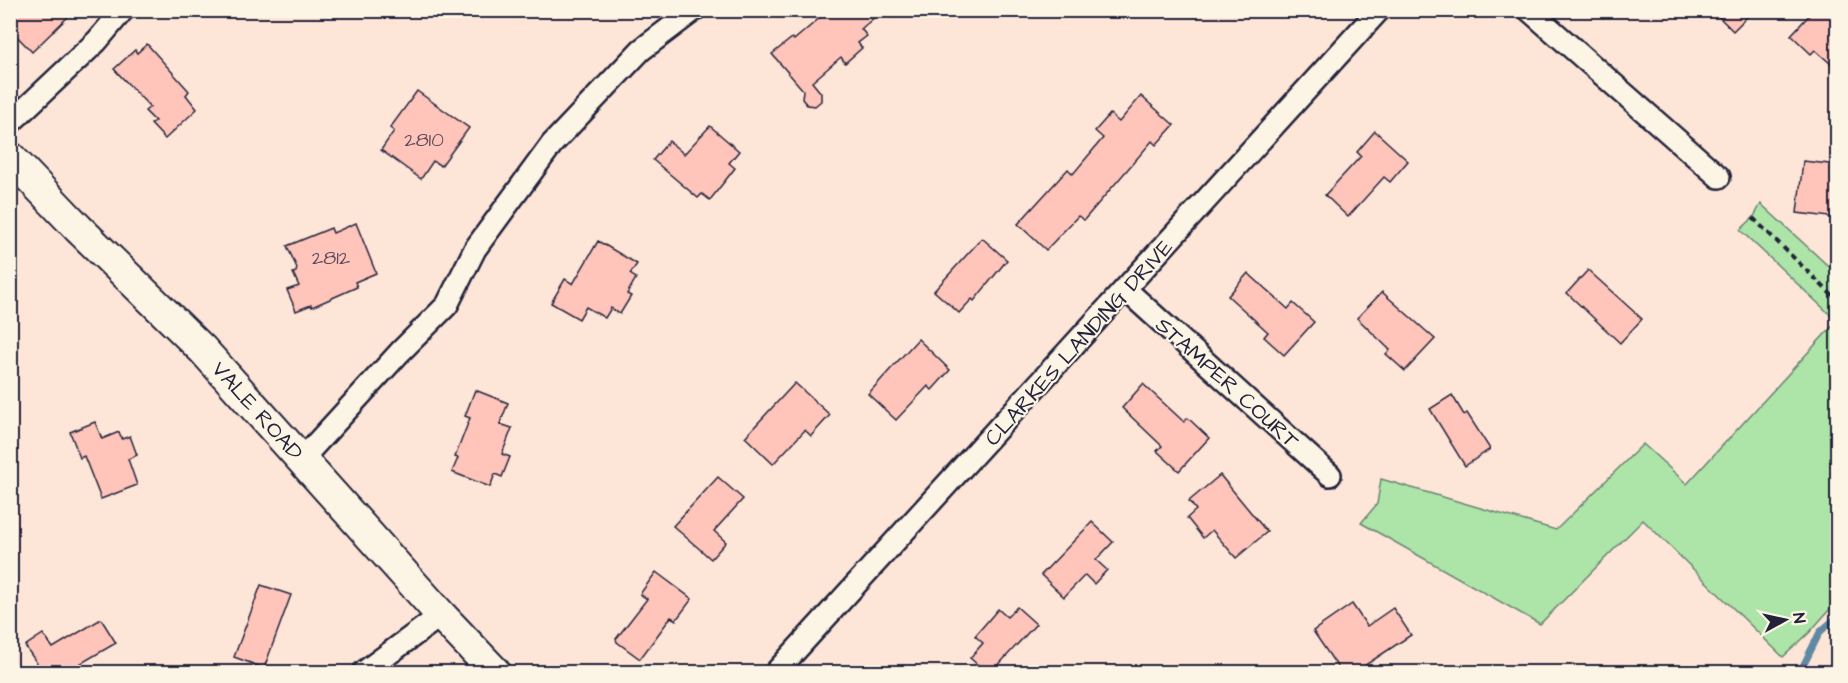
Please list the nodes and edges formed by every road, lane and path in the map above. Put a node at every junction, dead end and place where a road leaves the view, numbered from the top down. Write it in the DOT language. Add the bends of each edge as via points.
graph roads {
  1 [pos="123,10"];
  2 [pos="694,10"];
  3 [pos="1379,10"];
  4 [pos="1529,10"];
  5 [pos="10,123"];
  6 [pos="10,157"];
  7 [pos="1719,177"];
  8 [pos="1753,218"];
  9 [pos="1125,289"];
  10 [pos="1838,301"];
  11 [pos="302,459"];
  12 [pos="1330,475"];
  13 [pos="441,615"];
  14 [pos="364,672"];
  15 [pos="495,672"];
  16 [pos="776,672"];
  1 -- 5 [label="street" via="98,41"];
  2 -- 11 [label="street" via="641,50 552,144 475,249 447,304"];
  3 -- 9 [label="street, CLARKES LANDING DRIVE"];
  4 -- 7 [label="street"];
  6 -- 11 [label="main road, VALE ROAD" via="203,350"];
  8 -- 10 [label="path"];
  9 -- 12 [label="street, STAMPER COURT"];
  9 -- 16 [label="street, CLARKES LANDING DRIVE"];
  11 -- 13 [label="main road, VALE ROAD"];
  13 -- 14 [label="street"];
  13 -- 15 [label="main road, VALE ROAD"];
}
